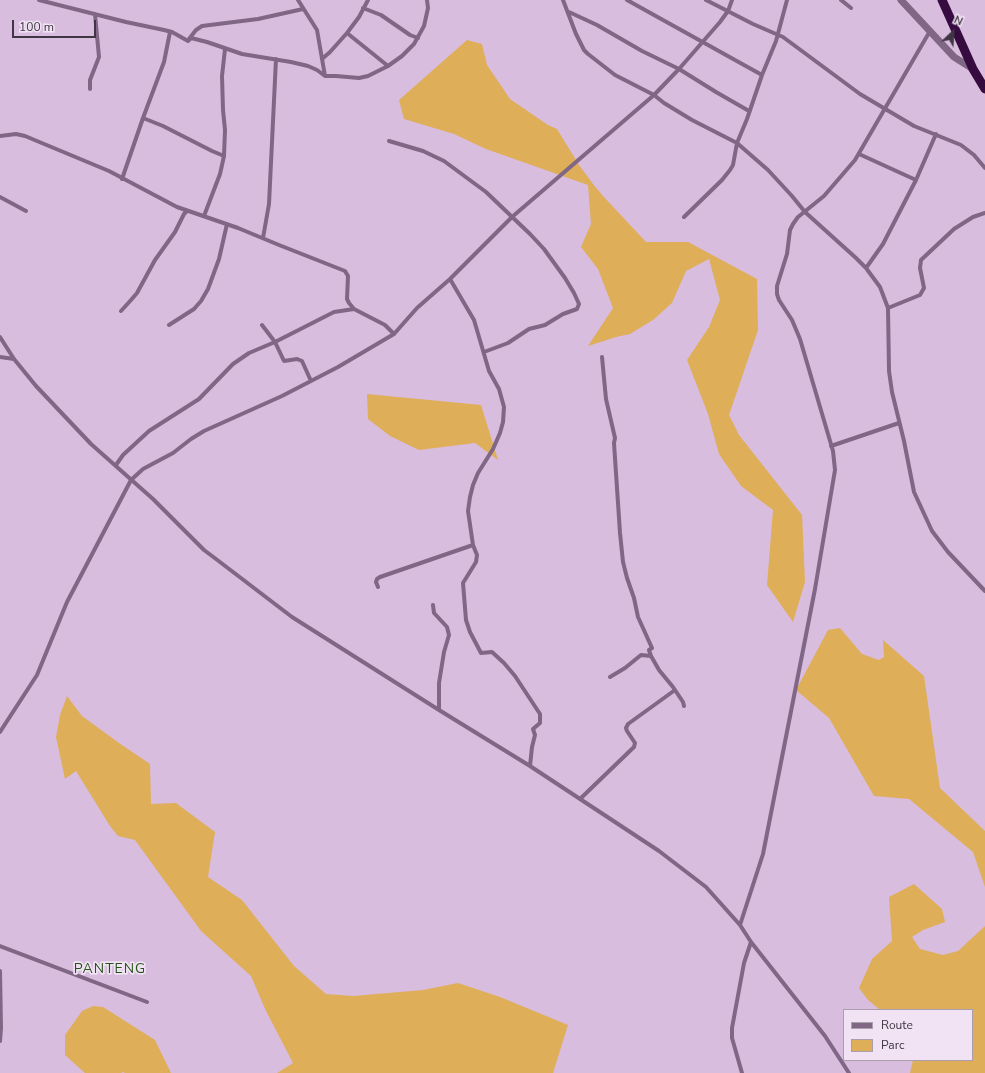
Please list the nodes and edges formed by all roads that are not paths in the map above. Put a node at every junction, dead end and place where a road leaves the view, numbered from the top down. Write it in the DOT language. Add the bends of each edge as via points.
graph roads {
  1 [pos="38,0"];
  2 [pos="298,0"];
  3 [pos="368,0"];
  4 [pos="427,0"];
  5 [pos="563,0"];
  6 [pos="627,0"];
  7 [pos="706,0"];
  8 [pos="732,0"];
  9 [pos="787,0"];
  10 [pos="841,0"];
  11 [pos="901,0"];
  12 [pos="942,0"];
  13 [pos="363,8"];
  14 [pos="851,8"];
  15 [pos="303,9"];
  16 [pos="728,11"];
  17 [pos="569,12"];
  18 [pos="95,14"];
  19 [pos="930,30"];
  20 [pos="170,32"];
  21 [pos="347,33"];
  22 [pos="777,35"];
  23 [pos="418,38"];
  24 [pos="188,41"];
  25 [pos="703,42"];
  26 [pos="225,49"];
  27 [pos="276,59"];
  28 [pos="322,59"];
  29 [pos="388,66"];
  30 [pos="679,69"];
  31 [pos="973,69"];
  32 [pos="762,75"];
  33 [pos="325,76"];
  34 [pos="90,89"];
  35 [pos="985,89"];
  36 [pos="654,95"];
  37 [pos="885,109"];
  38 [pos="749,111"];
  39 [pos="143,118"];
  40 [pos="936,134"];
  41 [pos="0,136"];
  42 [pos="388,141"];
  43 [pos="737,143"];
  44 [pos="859,154"];
  45 [pos="224,156"];
  46 [pos="985,168"];
  47 [pos="122,179"];
  48 [pos="916,180"];
  49 [pos="0,197"];
  50 [pos="26,211"];
  51 [pos="188,211"];
  52 [pos="805,212"];
  53 [pos="985,213"];
  54 [pos="204,216"];
  55 [pos="512,217"];
  56 [pos="684,217"];
  57 [pos="227,224"];
  58 [pos="263,238"];
  59 [pos="866,268"];
  60 [pos="450,279"];
  61 [pos="888,308"];
  62 [pos="354,309"];
  63 [pos="121,311"];
  64 [pos="169,325"];
  65 [pos="262,325"];
  66 [pos="394,334"];
  67 [pos="0,337"];
  68 [pos="275,342"];
  69 [pos="484,352"];
  70 [pos="0,357"];
  71 [pos="602,357"];
  72 [pos="14,359"];
  73 [pos="311,381"];
  74 [pos="899,423"];
  75 [pos="831,446"];
  76 [pos="116,466"];
  77 [pos="131,480"];
  78 [pos="473,545"];
  79 [pos="378,587"];
  80 [pos="985,591"];
  81 [pos="433,605"];
  82 [pos="651,656"];
  83 [pos="610,677"];
  84 [pos="675,690"];
  85 [pos="684,706"];
  86 [pos="439,710"];
  87 [pos="0,732"];
  88 [pos="530,766"];
  89 [pos="580,799"];
  90 [pos="740,925"];
  91 [pos="751,942"];
  92 [pos="0,946"];
  93 [pos="0,971"];
  94 [pos="146,1002"];
  95 [pos="0,1041"];
  96 [pos="742,1073"];
  97 [pos="849,1073"];
  1 -- 18 [label="street"];
  2 -- 15 [label="street"];
  3 -- 13 [label="street"];
  4 -- 23 [label="street" via="425,22"];
  5 -- 17 [label="street"];
  6 -- 25 [label="street"];
  7 -- 16 [label="street"];
  8 -- 16 [label="street"];
  9 -- 22 [label="street"];
  10 -- 14 [label="street"];
  11 -- 19 [label="street"];
  12 -- 31 [label="highway"];
  13 -- 21 [label="street"];
  13 -- 23 [label="street" via="381,15"];
  15 -- 24 [label="street" via="258,19 202,26"];
  15 -- 28 [label="street" via="317,30"];
  16 -- 22 [label="street"];
  16 -- 25 [label="street"];
  17 -- 30 [label="street"];
  17 -- 36 [label="street" via="576,34 588,54 614,75"];
  18 -- 20 [label="street"];
  18 -- 34 [label="street" via="99,57 90,80"];
  19 -- 31 [label="street" via="954,57"];
  19 -- 37 [label="street"];
  20 -- 24 [label="street"];
  20 -- 39 [label="street" via="164,62"];
  21 -- 28 [label="street"];
  21 -- 29 [label="street"];
  22 -- 32 [label="street"];
  22 -- 37 [label="street"];
  23 -- 29 [label="street"];
  24 -- 26 [label="street" via="191,38"];
  25 -- 30 [label="street"];
  25 -- 32 [label="street"];
  26 -- 27 [label="street"];
  26 -- 45 [label="street" via="222,76"];
  27 -- 33 [label="street" via="308,66"];
  27 -- 58 [label="street" via="270,204"];
  28 -- 33 [label="street"];
  29 -- 33 [label="street" via="365,78"];
  30 -- 36 [label="street"];
  30 -- 38 [label="street"];
  31 -- 35 [label="highway"];
  32 -- 38 [label="street"];
  36 -- 43 [label="street" via="683,115"];
  36 -- 55 [label="street"];
  37 -- 40 [label="street" via="914,126"];
  37 -- 44 [label="street"];
  38 -- 43 [label="street"];
  39 -- 45 [label="street"];
  39 -- 47 [label="street"];
  40 -- 46 [label="street" via="961,145"];
  40 -- 48 [label="street"];
  41 -- 47 [label="street" via="25,136 89,162"];
  42 -- 55 [label="street" via="423,151 444,161 486,192"];
  43 -- 52 [label="street" via="768,170"];
  43 -- 56 [label="street" via="730,170"];
  44 -- 48 [label="street"];
  44 -- 52 [label="street" via="836,183"];
  45 -- 54 [label="street"];
  47 -- 51 [label="street"];
  48 -- 59 [label="street" via="883,244"];
  49 -- 50 [label="street"];
  51 -- 54 [label="street"];
  51 -- 63 [label="street" via="155,260 137,293"];
  52 -- 59 [label="street"];
  52 -- 75 [label="street" via="790,230 777,294 800,339"];
  53 -- 61 [label="street" via="954,229 921,260 924,288 920,295"];
  54 -- 57 [label="street"];
  55 -- 60 [label="street"];
  55 -- 69 [label="street" via="551,258 579,304 577,309"];
  57 -- 58 [label="street"];
  57 -- 64 [label="street" via="219,259 208,289 194,309"];
  58 -- 62 [label="street" via="345,271 348,276 347,299"];
  59 -- 61 [label="street" via="880,287"];
  60 -- 66 [label="street" via="417,308"];
  60 -- 69 [label="street" via="474,320"];
  61 -- 74 [label="street" via="889,371"];
  62 -- 66 [label="street" via="379,321"];
  62 -- 68 [label="street" via="334,312"];
  65 -- 68 [label="street"];
  66 -- 73 [label="street"];
  67 -- 72 [label="street"];
  68 -- 73 [label="street" via="284,361 302,361"];
  68 -- 76 [label="street" via="249,353 233,364 199,399 149,431 123,455"];
  69 -- 78 [label="street" via="489,371 502,398 503,416 500,433 471,491 468,511"];
  70 -- 72 [label="street"];
  71 -- 82 [label="street" via="606,399 615,438 624,562 638,618 652,648 649,650"];
  72 -- 76 [label="street" via="91,444"];
  73 -- 77 [label="street" via="204,431 173,453 143,469"];
  74 -- 75 [label="street"];
  74 -- 80 [label="street" via="914,492 932,531"];
  75 -- 90 [label="street" via="835,470 823,550 763,854"];
  76 -- 77 [label="street"];
  77 -- 86 [label="street" via="204,550 292,617"];
  77 -- 87 [label="street" via="68,602 37,675"];
  78 -- 79 [label="street" via="380,577 376,582"];
  78 -- 88 [label="street" via="477,556 476,562 463,583 466,620 481,653 492,652 504,663 540,714 540,723 533,729 535,736"];
  81 -- 86 [label="street" via="434,613 447,627 449,635 439,683"];
  82 -- 83 [label="street" via="641,655"];
  82 -- 84 [label="street"];
  84 -- 85 [label="street"];
  84 -- 89 [label="street" via="628,724 626,728 635,743 634,747"];
  86 -- 88 [label="street"];
  88 -- 89 [label="street"];
  89 -- 90 [label="street" via="659,851 706,887"];
  90 -- 91 [label="street"];
  91 -- 96 [label="street" via="744,963 732,1028 732,1038"];
  91 -- 97 [label="street" via="825,1036"];
  92 -- 94 [label="street"];
  93 -- 95 [label="street"];
}
